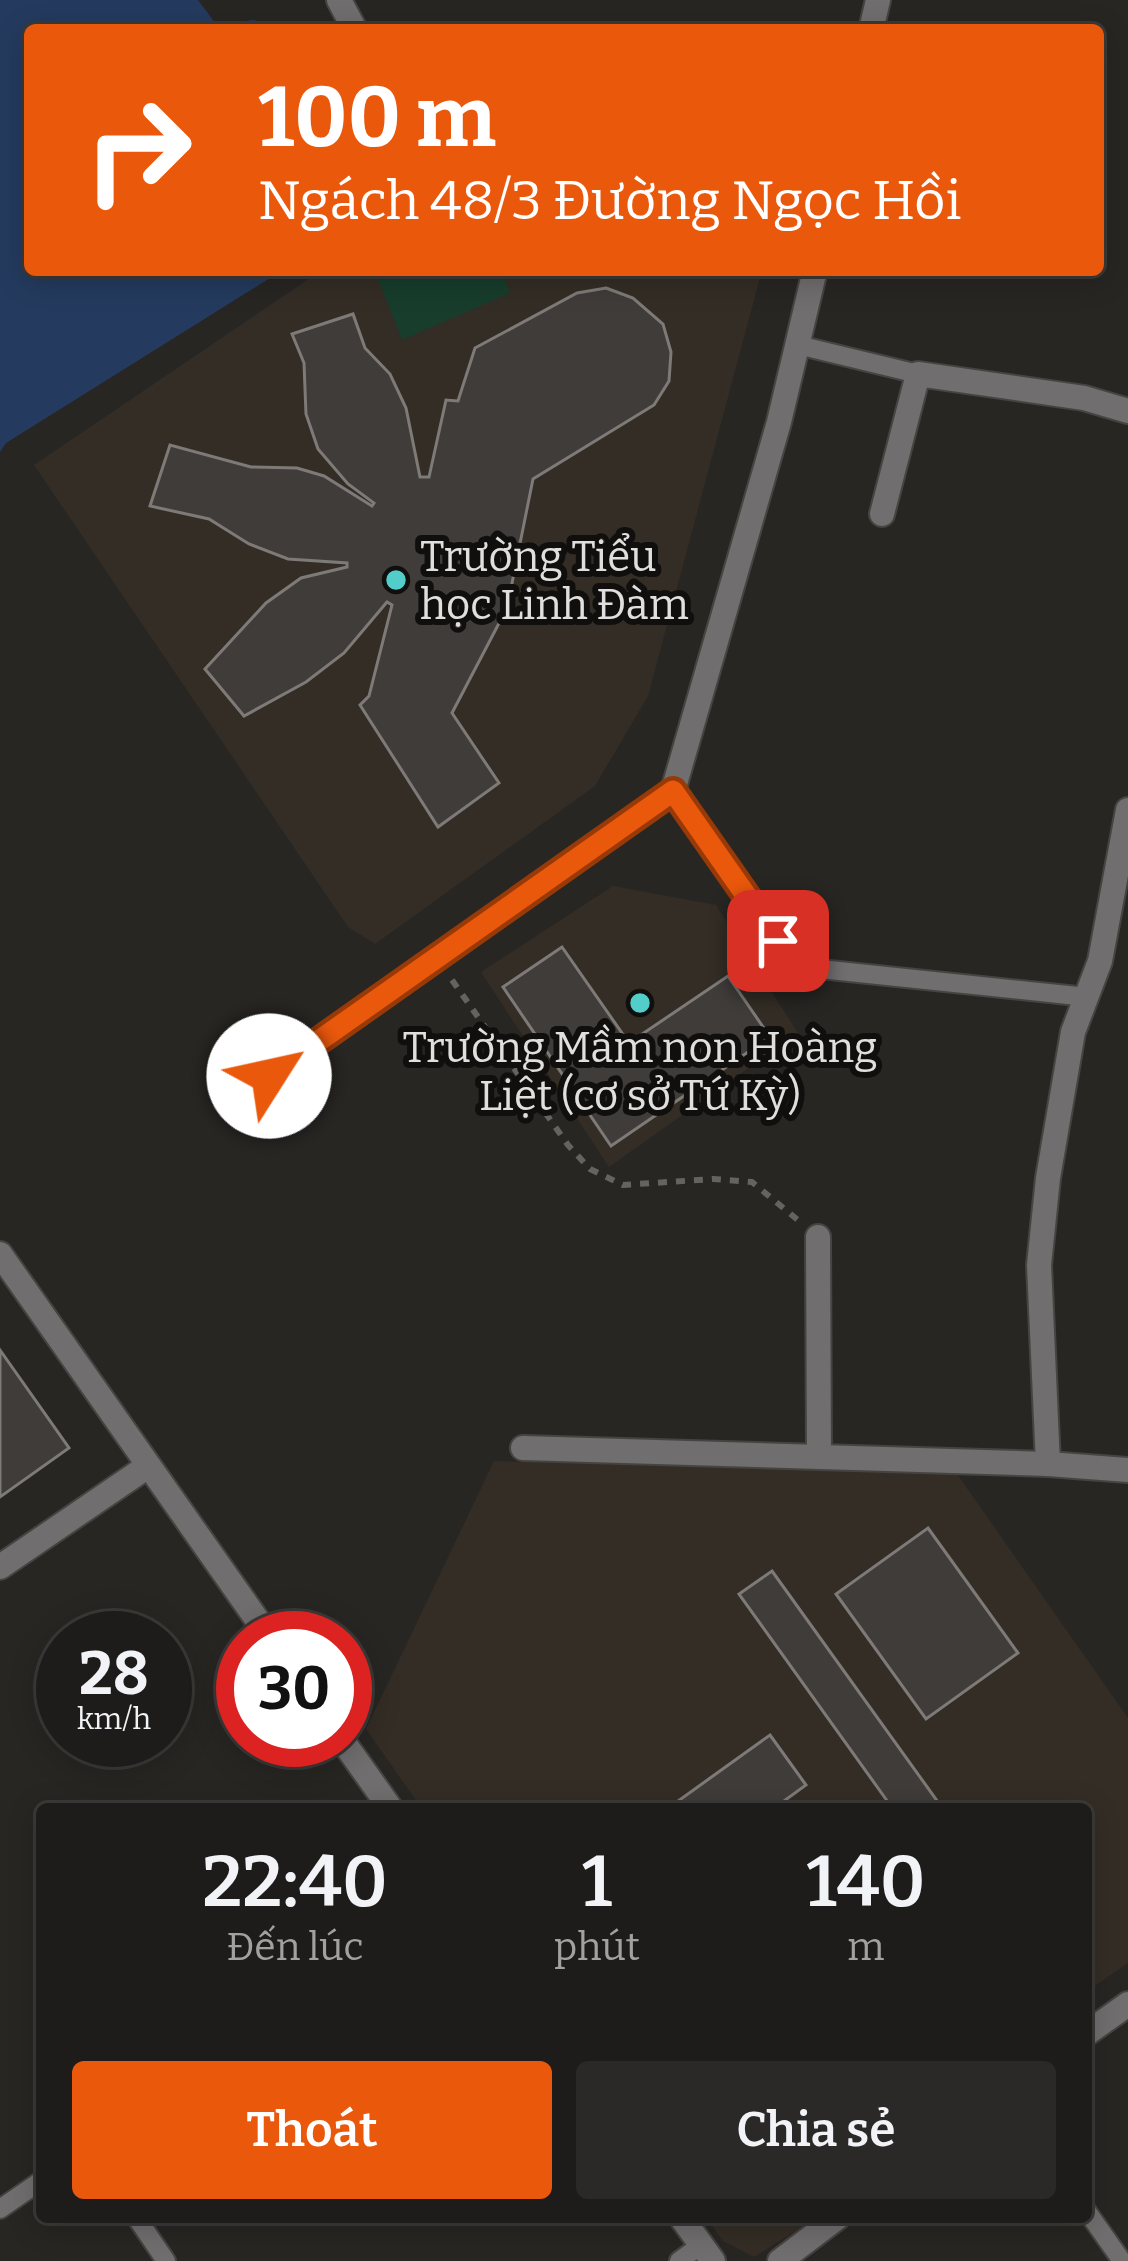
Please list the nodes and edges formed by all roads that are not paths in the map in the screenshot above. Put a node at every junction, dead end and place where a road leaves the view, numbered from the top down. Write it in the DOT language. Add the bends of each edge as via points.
graph roads {
  1 [pos="814,276"];
  2 [pos="798,345"];
  3 [pos="917,374"];
  4 [pos="1128,411"];
  5 [pos="882,514"];
  6 [pos="673,791"];
  7 [pos="1128,810"];
  8 [pos="747,897"];
  9 [pos="1087,997"];
  10 [pos="269,1076"];
  11 [pos="818,1237"];
  12 [pos="0,1255"];
  13 [pos="523,1448"];
  14 [pos="819,1457"];
  15 [pos="1048,1464"];
  16 [pos="148,1466"];
  17 [pos="1128,1470"];
  18 [pos="0,1568"];
  19 [pos="251,1611"];
  20 [pos="361,1767"];
  21 [pos="387,1803"];
  22 [pos="1128,2004"];
  23 [pos="1092,2030"];
  24 [pos="36,2184"];
  25 [pos="0,2209"];
  26 [pos="1092,2218"];
  27 [pos="140,2223"];
  28 [pos="685,2223"];
  29 [pos="830,2223"];
  30 [pos="707,2253"];
  31 [pos="1123,2260"];
  32 [pos="166,2261"];
  33 [pos="679,2261"];
  34 [pos="780,2261"];
  1 -- 2 [label="street"];
  2 -- 3 [label="lane"];
  2 -- 6 [label="street"];
  3 -- 4 [label="street"];
  3 -- 5 [label="street"];
  6 -- 8 [label="street"];
  6 -- 10 [label="street"];
  7 -- 9 [label="street"];
  8 -- 9 [label="lane" via="801,967"];
  9 -- 15 [label="street" via="1073,1032 1039,1265"];
  11 -- 14 [label="street"];
  12 -- 16 [label="street"];
  13 -- 14 [label="street"];
  14 -- 15 [label="street"];
  15 -- 17 [label="street"];
  16 -- 18 [label="street"];
  16 -- 19 [label="street"];
  20 -- 21 [label="street"];
  22 -- 23 [label="street"];
  24 -- 25 [label="lane"];
  26 -- 31 [label="lane"];
  27 -- 32 [label="lane"];
  28 -- 30 [label="street"];
  29 -- 34 [label="street"];
  30 -- 33 [label="lane"];
}
